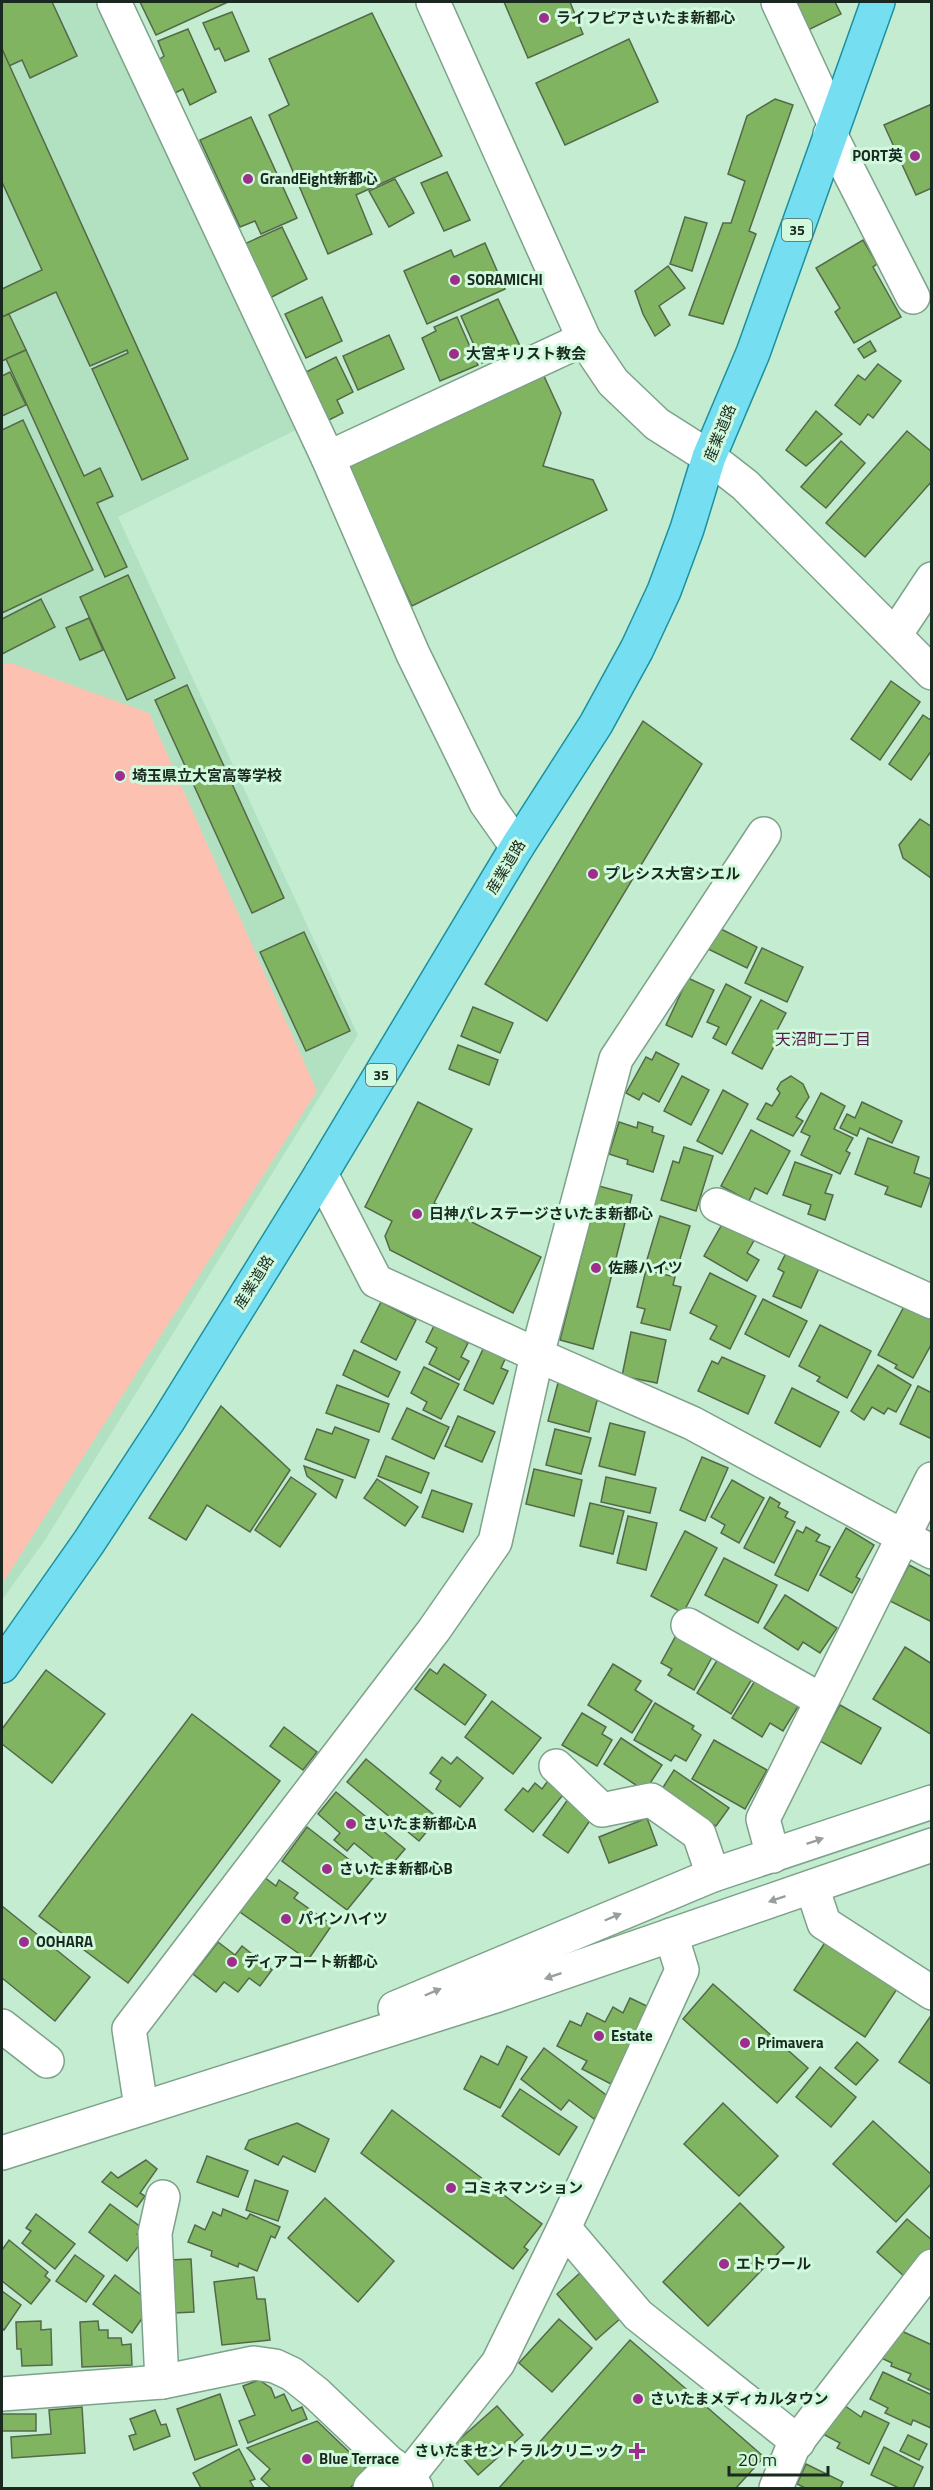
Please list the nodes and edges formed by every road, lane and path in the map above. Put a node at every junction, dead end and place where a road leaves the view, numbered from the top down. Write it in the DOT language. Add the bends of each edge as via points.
graph roads {
  1 [pos="114,2"];
  2 [pos="434,2"];
  3 [pos="778,2"];
  4 [pos="878,2"];
  5 [pos="832,129"];
  6 [pos="913,297"];
  7 [pos="585,339"];
  8 [pos="709,457"];
  9 [pos="328,458"];
  10 [pos="932,579"];
  11 [pos="895,635"];
  12 [pos="932,673"];
  13 [pos="764,834"];
  14 [pos="517,847"];
  15 [pos="321,1174"];
  16 [pos="717,1205"];
  17 [pos="932,1302"];
  18 [pos="537,1356"];
  19 [pos="932,1479"];
  20 [pos="903,1535"];
  21 [pos="932,1552"];
  22 [pos="688,1624"];
  23 [pos="2,1666"];
  24 [pos="821,1700"];
  25 [pos="556,1766"];
  26 [pos="932,1802"];
  27 [pos="932,1845"];
  28 [pos="773,1856"];
  29 [pos="713,1875"];
  30 [pos="812,1887"];
  31 [pos="671,1935"];
  32 [pos="932,1993"];
  33 [pos="2,2026"];
  34 [pos="47,2061"];
  35 [pos="205,2088"];
  36 [pos="141,2107"];
  37 [pos="2,2153"];
  38 [pos="163,2197"];
  39 [pos="564,2228"];
  40 [pos="932,2266"];
  41 [pos="162,2382"];
  42 [pos="2,2394"];
  43 [pos="798,2442"];
  44 [pos="405,2477"];
  45 [pos="370,2488"];
  46 [pos="776,2488"];
  1 -- 9 [label="street"];
  2 -- 7 [label="street"];
  3 -- 5 [label="street"];
  4 -- 5 [label="main road, 産業道路 / 35"];
  5 -- 6 [label="street"];
  5 -- 8 [label="main road, 産業道路 / 35" via="753,353"];
  7 -- 8 [label="street" via="613,382 657,424"];
  7 -- 9 [label="street"];
  8 -- 11 [label="street" via="746,485"];
  8 -- 14 [label="main road, 産業道路 / 35" via="664,591 637,649 596,724"];
  9 -- 14 [label="street" via="413,654 486,803"];
  10 -- 11 [label="street"];
  11 -- 12 [label="street"];
  13 -- 18 [label="street" via="616,1059"];
  14 -- 15 [label="main road, 産業道路 / 35"];
  15 -- 18 [label="street" via="376,1281"];
  15 -- 23 [label="main road, 産業道路 / 35" via="155,1442"];
  16 -- 17 [label="street"];
  18 -- 20 [label="street" via="692,1422"];
  18 -- 36 [label="street" via="495,1542 434,1630 129,2029"];
  19 -- 20 [label="street"];
  20 -- 21 [label="street"];
  20 -- 24 [label="street"];
  22 -- 24 [label="street"];
  24 -- 28 [label="street" via="763,1819"];
  25 -- 29 [label="street" via="602,1810 651,1800 699,1834"];
  28 -- 26 [label="street, one-way"];
  27 -- 30 [label="street"];
  28 -- 29 [label="street"];
  35 -- 29 [label="street, one-way"];
  30 -- 31 [label="street, one-way"];
  30 -- 32 [label="street" via="824,1923"];
  31 -- 35 [label="street, one-way" via="498,1995"];
  31 -- 39 [label="street" via="682,1970"];
  33 -- 34 [label="street"];
  35 -- 36 [label="street"];
  36 -- 37 [label="street"];
  38 -- 41 [label="street" via="155,2233"];
  39 -- 43 [label="street" via="638,2315"];
  39 -- 44 [label="street" via="498,2363"];
  40 -- 43 [label="street"];
  41 -- 42 [label="street"];
  41 -- 44 [label="street" via="254,2363 275,2366 316,2393"];
  43 -- 46 [label="street"];
  44 -- 45 [label="street"];
}
